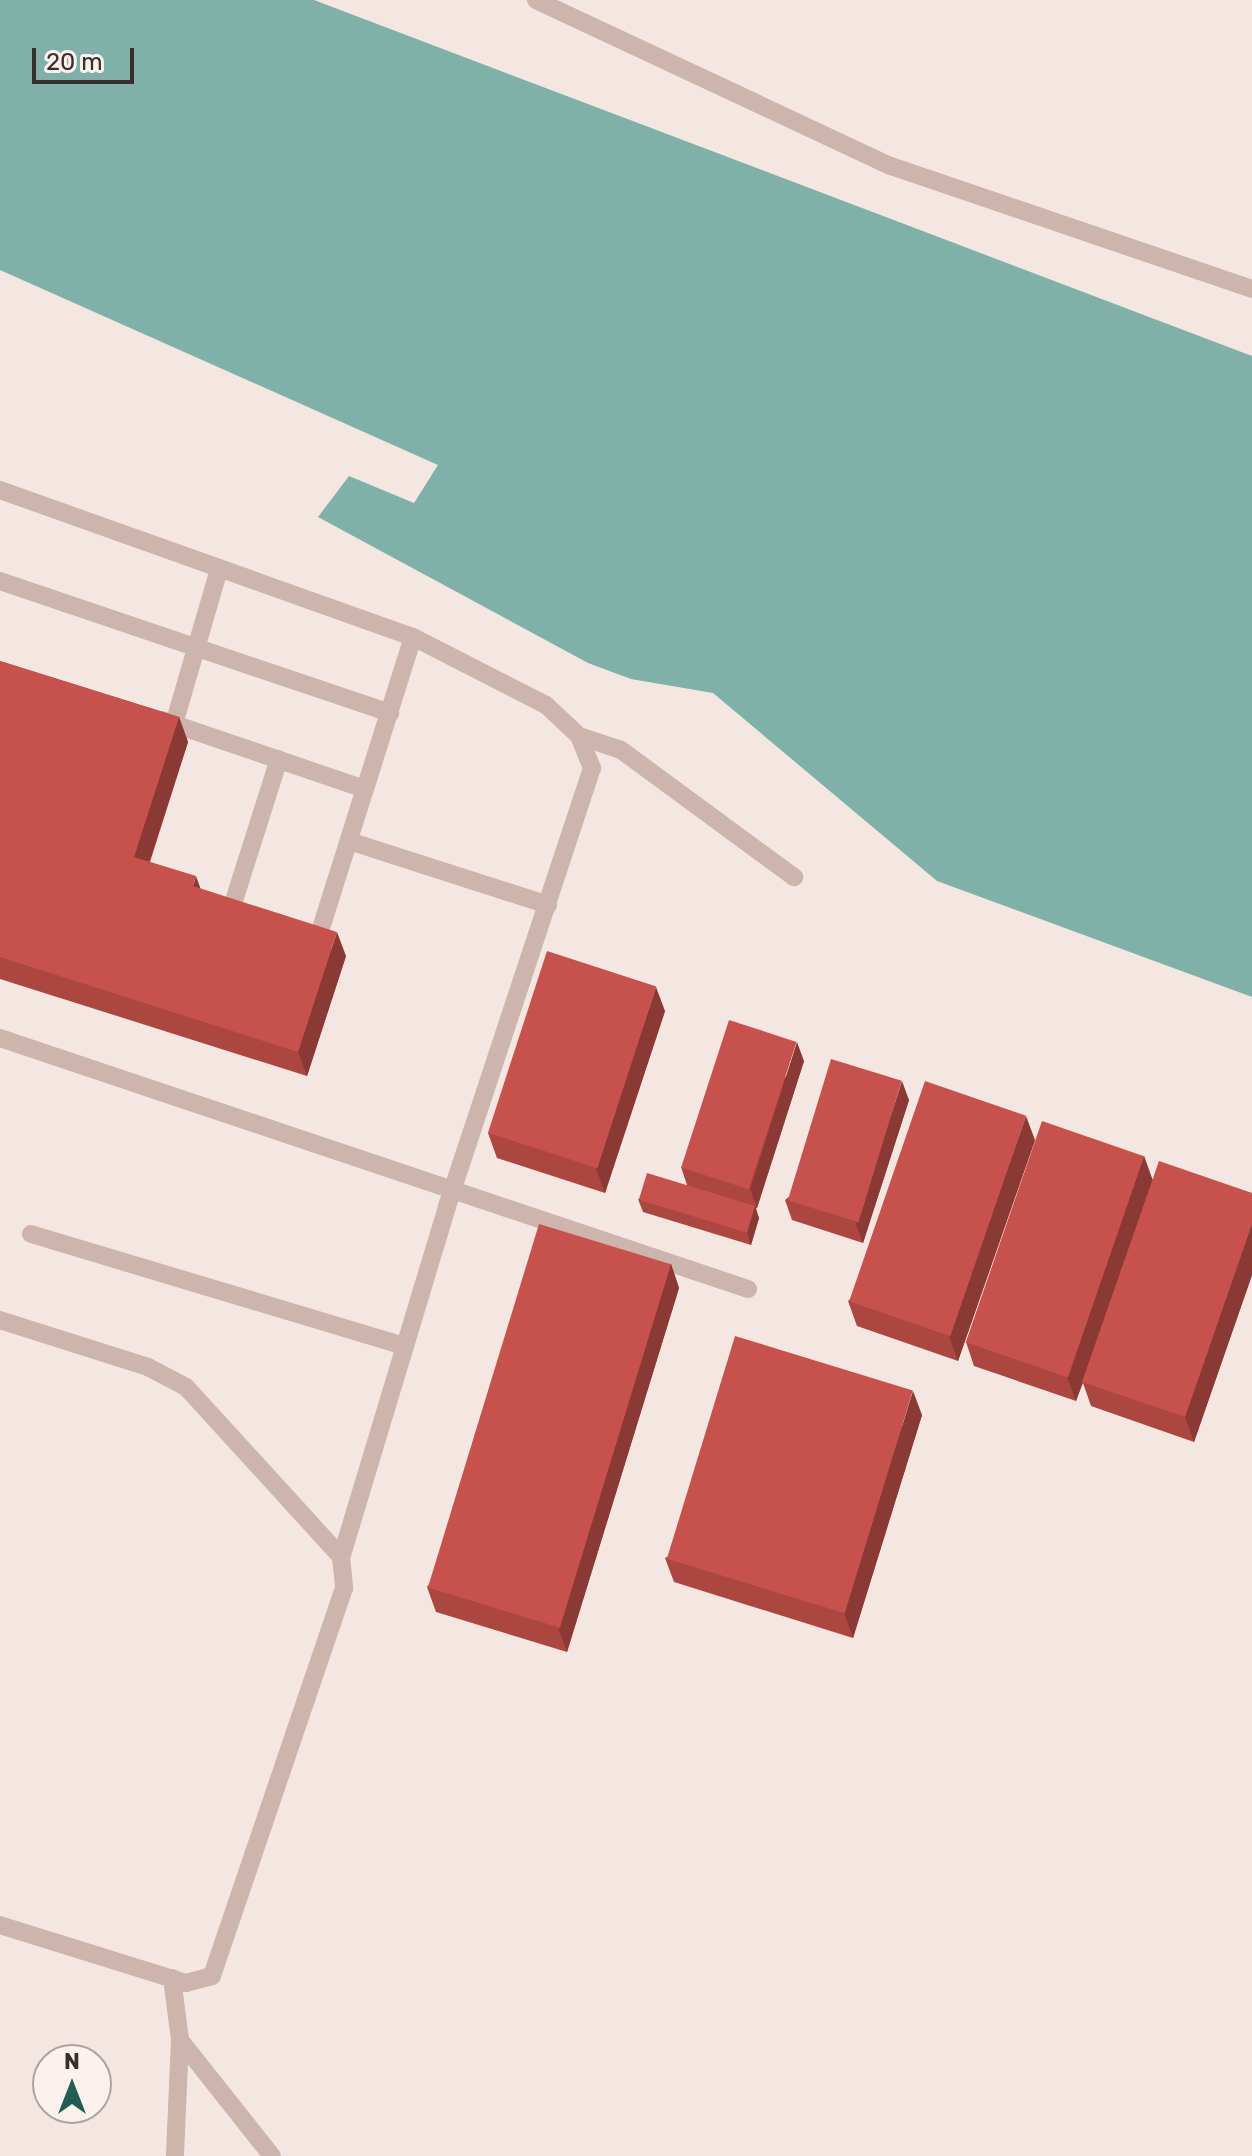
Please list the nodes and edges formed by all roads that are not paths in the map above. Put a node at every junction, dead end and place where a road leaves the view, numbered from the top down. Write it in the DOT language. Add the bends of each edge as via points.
graph roads {
  1 [pos="536,0"];
  2 [pos="1252,289"];
  3 [pos="0,490"];
  4 [pos="219,569"];
  5 [pos="0,581"];
  6 [pos="413,637"];
  7 [pos="196,647"];
  8 [pos="390,713"];
  9 [pos="145,714"];
  10 [pos="174,724"];
  11 [pos="579,736"];
  12 [pos="279,759"];
  13 [pos="365,789"];
  14 [pos="349,841"];
  15 [pos="794,877"];
  16 [pos="548,905"];
  17 [pos="232,907"];
  18 [pos="322,925"];
  19 [pos="0,1038"];
  20 [pos="454,1189"];
  21 [pos="31,1234"];
  22 [pos="748,1289"];
  23 [pos="0,1320"];
  24 [pos="405,1346"];
  25 [pos="341,1557"];
  26 [pos="0,1925"];
  27 [pos="172,1978"];
  28 [pos="180,2040"];
  29 [pos="175,2156"];
  30 [pos="272,2156"];
  1 -- 2 [label="lane" via="891,166"];
  3 -- 4 [label="lane"];
  4 -- 6 [label="lane"];
  4 -- 7 [label="lane"];
  5 -- 7 [label="lane"];
  6 -- 8 [label="lane"];
  6 -- 11 [label="lane" via="546,705"];
  7 -- 8 [label="lane"];
  7 -- 10 [label="lane"];
  8 -- 13 [label="lane"];
  9 -- 10 [label="lane"];
  10 -- 12 [label="lane"];
  11 -- 15 [label="lane" via="621,750"];
  11 -- 16 [label="lane" via="592,768"];
  12 -- 13 [label="lane"];
  12 -- 17 [label="lane"];
  13 -- 14 [label="lane"];
  14 -- 16 [label="lane"];
  14 -- 18 [label="lane"];
  16 -- 20 [label="lane"];
  19 -- 20 [label="lane"];
  20 -- 22 [label="lane"];
  20 -- 24 [label="lane"];
  21 -- 24 [label="lane"];
  23 -- 25 [label="lane" via="148,1367 186,1387"];
  24 -- 25 [label="lane"];
  25 -- 27 [label="lane" via="344,1588 212,1976 186,1983"];
  26 -- 27 [label="lane"];
  27 -- 28 [label="lane"];
  28 -- 29 [label="lane"];
  28 -- 30 [label="lane"];
}
